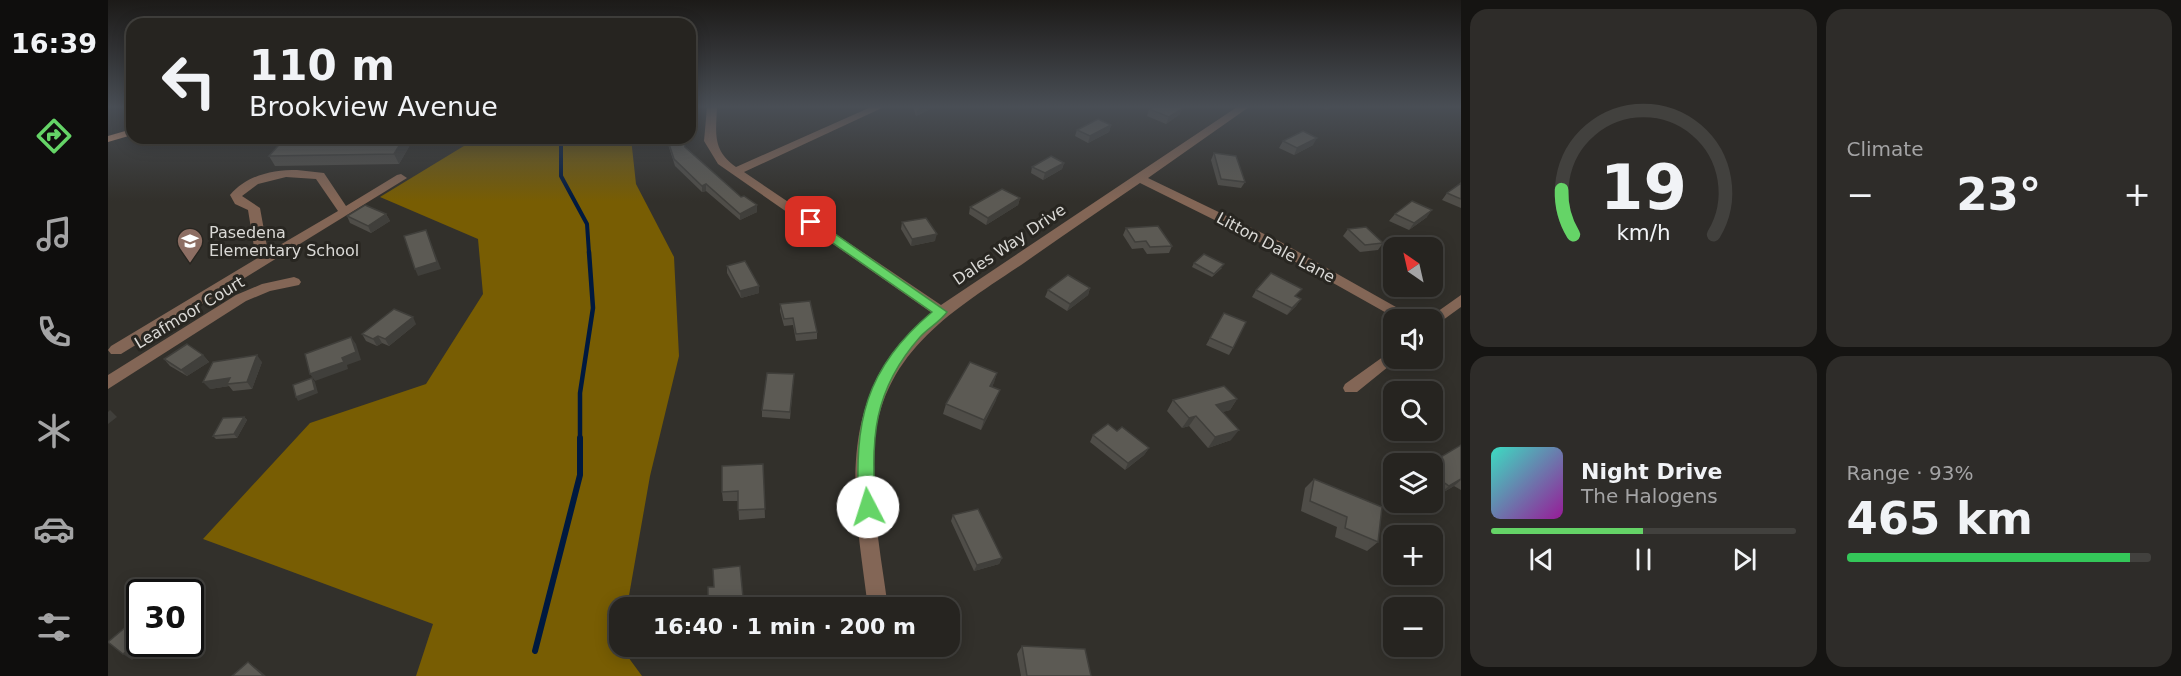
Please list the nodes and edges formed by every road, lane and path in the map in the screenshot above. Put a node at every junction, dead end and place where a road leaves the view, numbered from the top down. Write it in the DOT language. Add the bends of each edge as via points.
graph roads {
  1 [pos="711,139"];
  2 [pos="809,139"];
  3 [pos="1197,139"];
  4 [pos="736,171"];
  5 [pos="400,177"];
  6 [pos="1139,178"];
  7 [pos="344,212"];
  8 [pos="263,261"];
  9 [pos="294,282"];
  10 [pos="1461,300"];
  11 [pos="1392,309"];
  12 [pos="940,312"];
  13 [pos="1443,314"];
  14 [pos="112,348"];
  15 [pos="1383,363"];
  16 [pos="138,364"];
  17 [pos="108,383"];
  18 [pos="1351,388"];
  19 [pos="877,597"];
  1 -- 4 [label="street" via="722,162"];
  2 -- 4 [label="street"];
  3 -- 6 [label="street, Dales Way Drive"];
  4 -- 12 [label="street"];
  5 -- 7 [label="street"];
  6 -- 11 [label="street, Litton Dale Lane" via="1274,244"];
  6 -- 12 [label="street, Dales Way Drive"];
  7 -- 8 [label="street"];
  7 -- 8 [label="street" via="320,176 275,174 244,186 236,195 239,201 254,208"];
  8 -- 14 [label="street"];
  9 -- 16 [label="street, Leafmoor Court" via="267,287 241,298"];
  10 -- 13 [label="street"];
  12 -- 19 [label="street, Dales Way Drive" via="916,333 886,371 870,414 865,472"];
  14 -- 16 [label="street"];
  15 -- 18 [label="street"];
  16 -- 17 [label="street, Leafmoor Court"];
}
